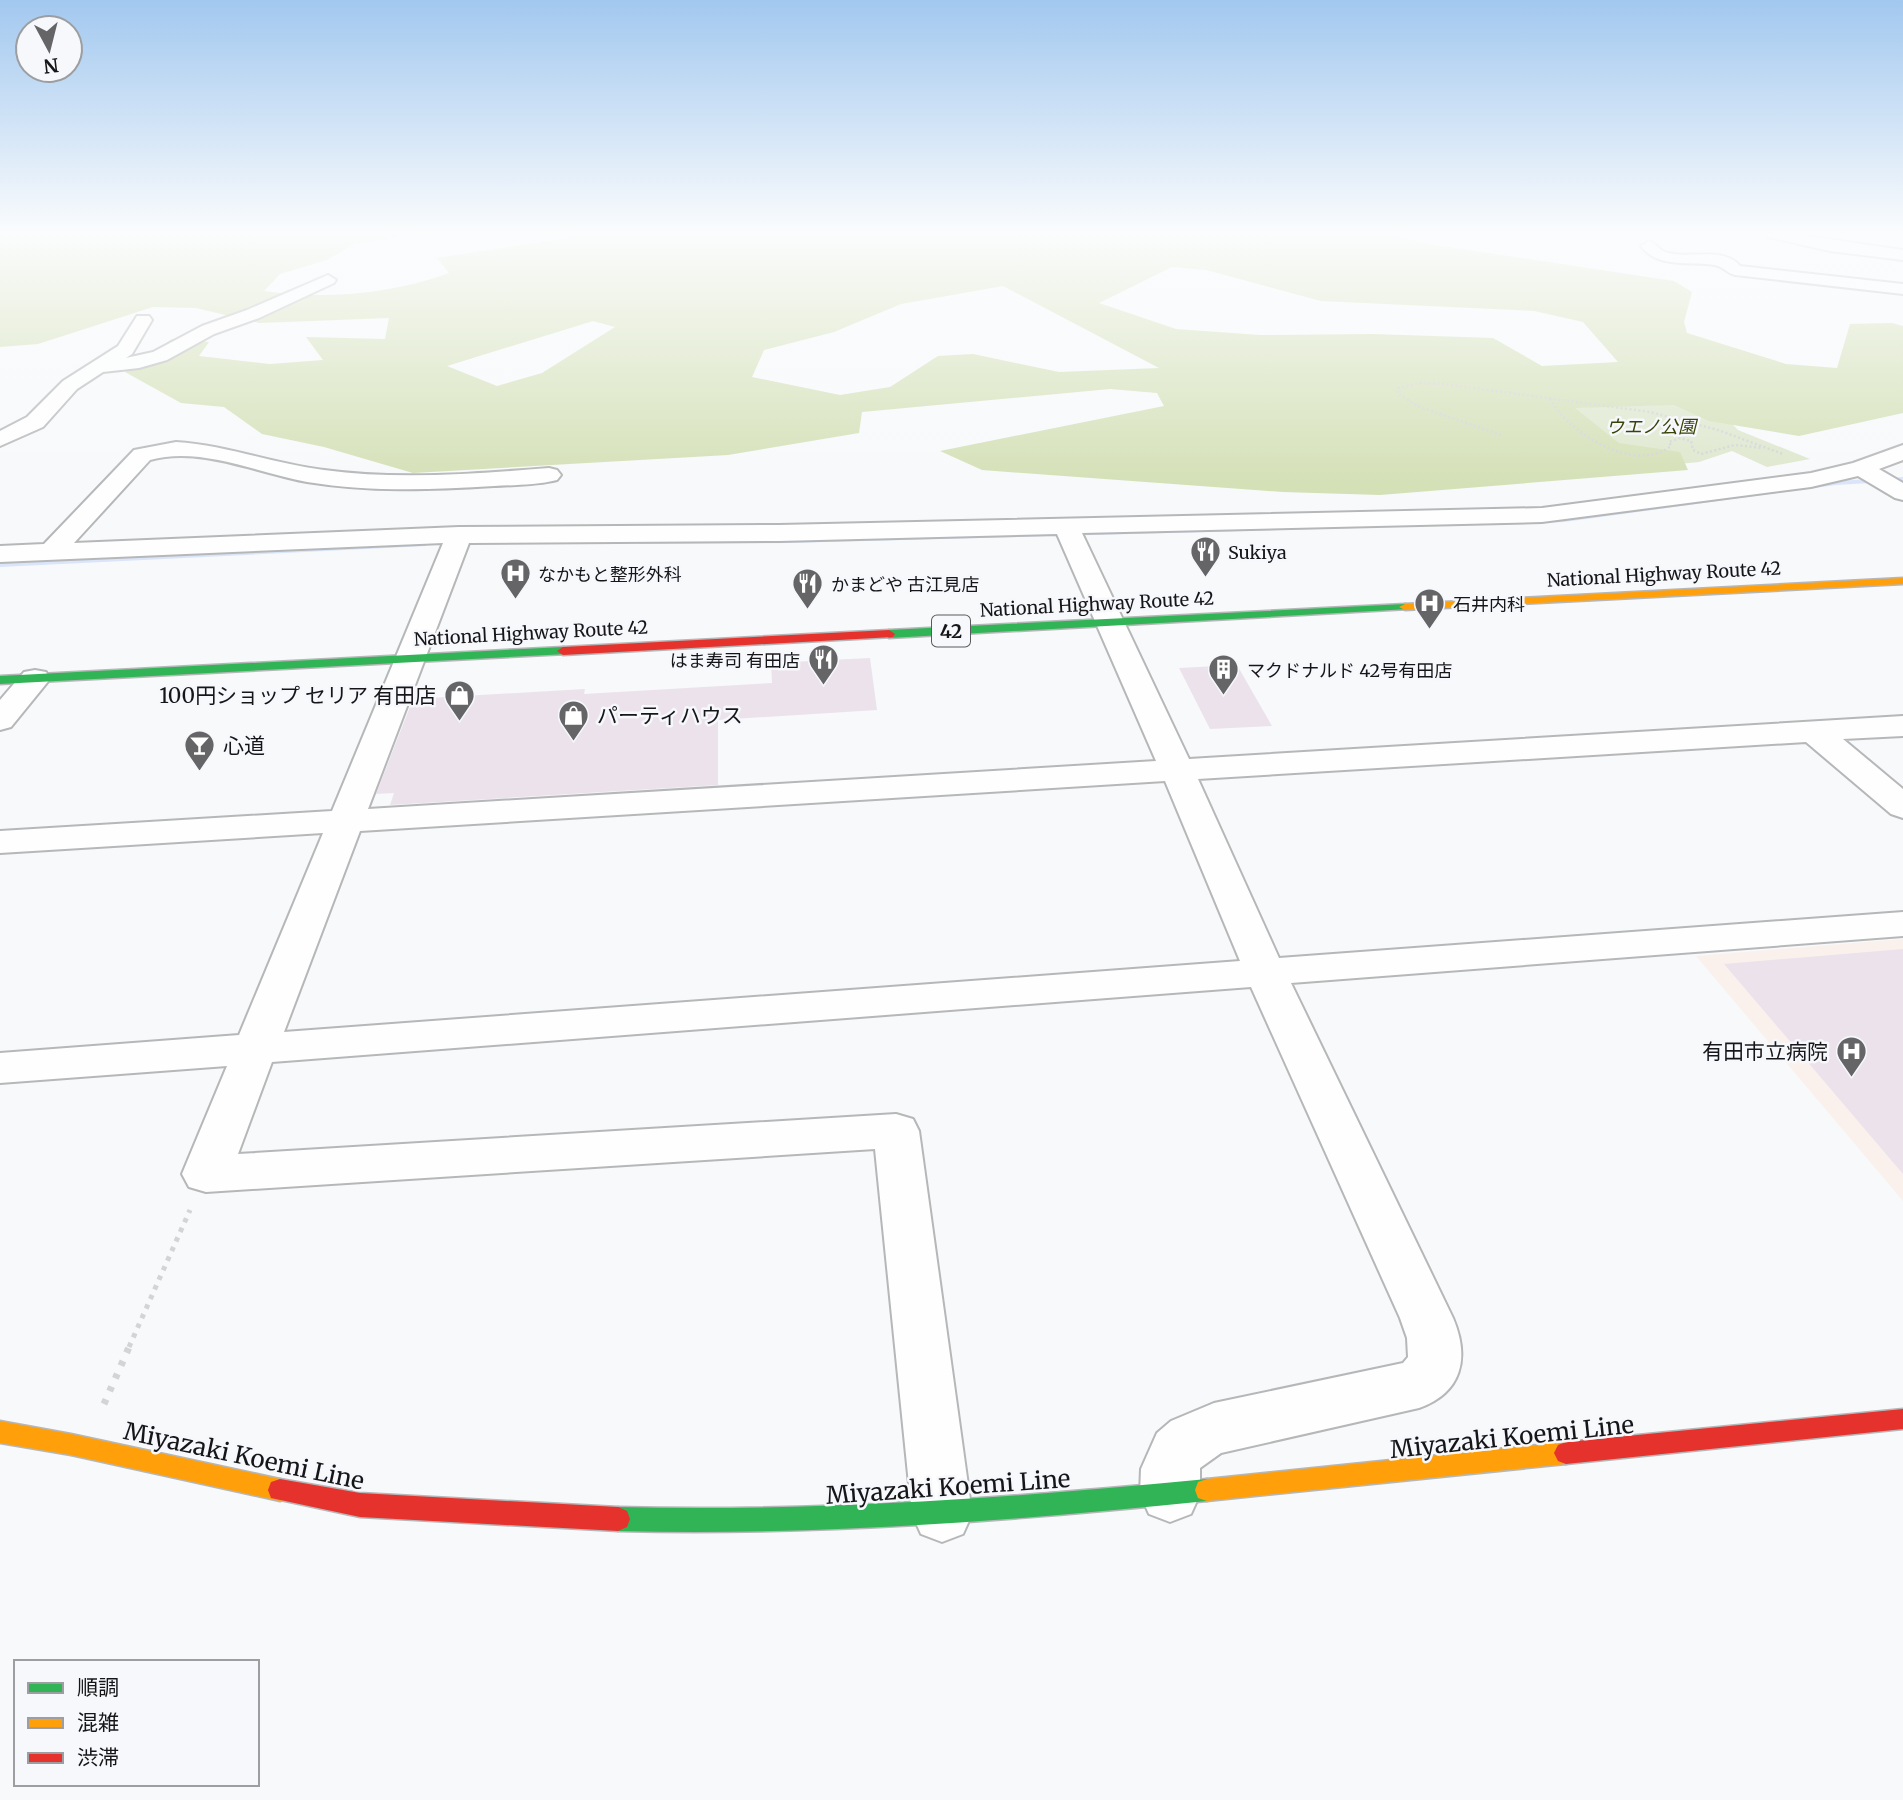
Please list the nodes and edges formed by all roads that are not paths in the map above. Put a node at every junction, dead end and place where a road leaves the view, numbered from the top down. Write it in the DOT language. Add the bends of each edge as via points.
graph roads {
  1 [pos="242,318"];
  2 [pos="143,320"];
  3 [pos="98,367"];
  4 [pos="4,435"];
  5 [pos="1903,452"];
  6 [pos="1850,471"];
  7 [pos="549,475"];
  8 [pos="1903,493"];
  9 [pos="1066,526"];
  10 [pos="459,535"];
  11 [pos="52,551"];
  12 [pos="0,554"];
  13 [pos="1903,581"];
  14 [pos="1111,622"];
  15 [pos="410,659"];
  16 [pos="34,678"];
  17 [pos="0,680"];
  18 [pos="0,720"];
  19 [pos="1903,726"];
  20 [pos="1813,732"];
  21 [pos="1177,770"];
  22 [pos="1903,807"];
  23 [pos="344,821"];
  24 [pos="0,842"];
  25 [pos="1903,924"];
  26 [pos="1266,974"];
  27 [pos="254,1049"];
  28 [pos="0,1068"];
  29 [pos="1903,1419"];
  30 [pos="0,1432"];
  31 [pos="1170,1494"];
  32 [pos="942,1514"];
  1 -- 3 [label="street" via="160,356"];
  2 -- 3 [label="street" via="125,350"];
  3 -- 4 [label="street" via="70,385 35,422"];
  5 -- 6 [label="street"];
  6 -- 8 [label="street"];
  6 -- 9 [label="street" via="1656,502 1542,514"];
  7 -- 11 [label="street" via="421,484 345,480 218,454 151,452 142,455"];
  9 -- 10 [label="street"];
  9 -- 14 [label="street"];
  10 -- 11 [label="street"];
  10 -- 15 [label="street"];
  11 -- 12 [label="street"];
  13 -- 14 [label="main road, National Highway Route 42 / 42"];
  14 -- 15 [label="main road, National Highway Route 42 / 42"];
  14 -- 21 [label="street"];
  15 -- 16 [label="main road, National Highway Route 42 / 42"];
  15 -- 23 [label="street"];
  16 -- 17 [label="main road, National Highway Route 42 / 42"];
  16 -- 18 [label="street"];
  19 -- 20 [label="street"];
  20 -- 21 [label="street"];
  20 -- 22 [label="street"];
  21 -- 23 [label="street"];
  21 -- 26 [label="street"];
  23 -- 24 [label="street"];
  23 -- 27 [label="street"];
  25 -- 26 [label="street"];
  26 -- 27 [label="street"];
  26 -- 31 [label="street" via="1422,1307 1436,1344 1436,1362 1419,1384 1214,1429 1193,1438 1177,1449 1169,1470"];
  27 -- 28 [label="street"];
  27 -- 32 [label="street" via="206,1174 896,1131"];
  29 -- 31 [label="main road, Miyazaki Koemi Line"];
  30 -- 32 [label="main road, Miyazaki Koemi Line" via="74,1443 197,1475 360,1505 647,1520"];
  31 -- 32 [label="main road, Miyazaki Koemi Line"];
}
